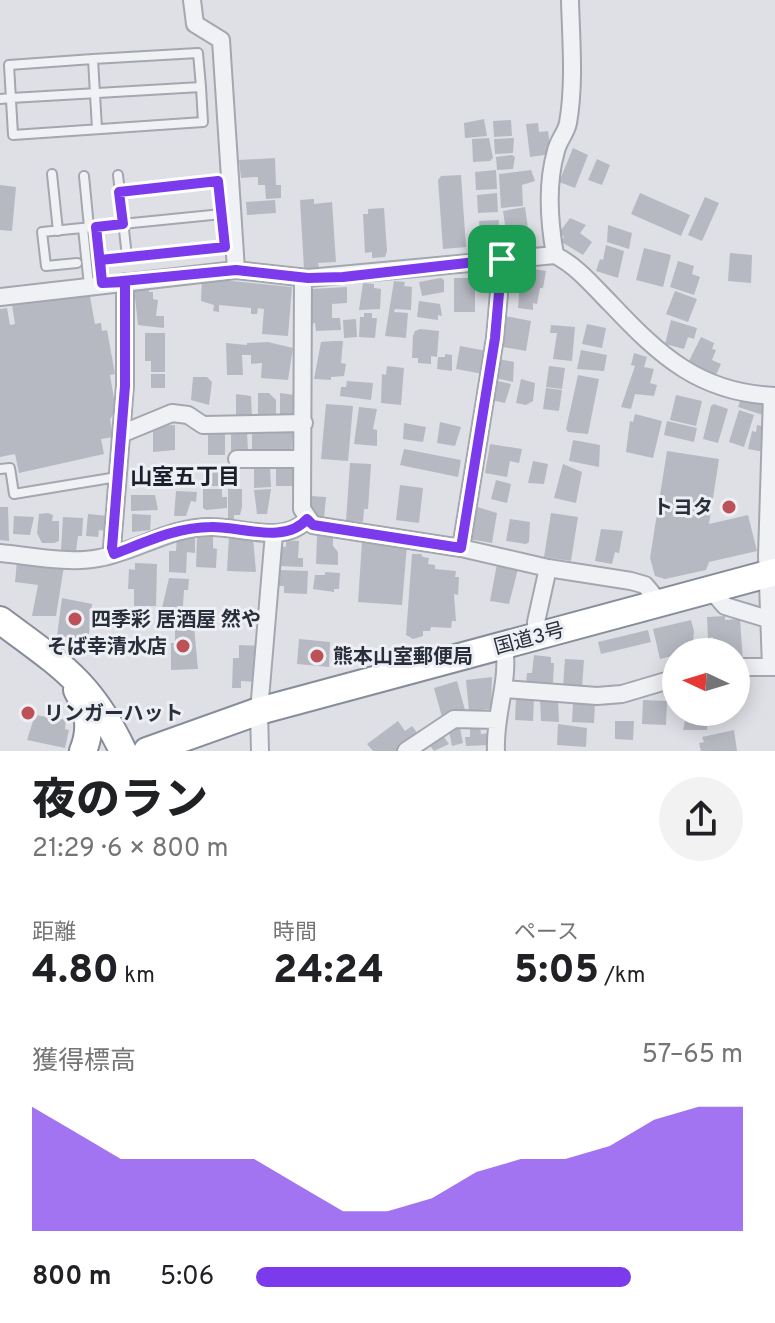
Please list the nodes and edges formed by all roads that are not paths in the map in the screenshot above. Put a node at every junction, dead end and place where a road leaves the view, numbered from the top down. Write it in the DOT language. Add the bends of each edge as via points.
graph roads {
  1 [pos="192,0"];
  2 [pos="570,0"];
  3 [pos="93,59"];
  4 [pos="201,87"];
  5 [pos="95,93"];
  6 [pos="11,98"];
  7 [pos="0,99"];
  8 [pos="97,129"];
  9 [pos="52,174"];
  10 [pos="118,175"];
  11 [pos="84,176"];
  12 [pos="119,192"];
  13 [pos="222,214"];
  14 [pos="123,224"];
  15 [pos="90,227"];
  16 [pos="58,231"];
  17 [pos="555,255"];
  18 [pos="127,257"];
  19 [pos="502,259"];
  20 [pos="100,260"];
  21 [pos="77,263"];
  22 [pos="236,270"];
  23 [pos="303,278"];
  24 [pos="125,282"];
  25 [pos="96,284"];
  26 [pos="0,297"];
  27 [pos="774,396"];
  28 [pos="304,423"];
  29 [pos="121,434"];
  30 [pos="237,459"];
  31 [pos="302,459"];
  32 [pos="0,469"];
  33 [pos="117,477"];
  34 [pos="307,519"];
  35 [pos="274,533"];
  36 [pos="461,548"];
  37 [pos="0,553"];
  38 [pos="114,554"];
  39 [pos="548,568"];
  40 [pos="772,572"];
  41 [pos="710,589"];
  42 [pos="660,603"];
  43 [pos="768,619"];
  44 [pos="0,620"];
  45 [pos="536,636"];
  46 [pos="504,645"];
  47 [pos="56,662"];
  48 [pos="750,667"];
  49 [pos="773,667"];
  50 [pos="662,682"];
  51 [pos="505,689"];
  52 [pos="259,711"];
  53 [pos="497,720"];
  54 [pos="83,751"];
  55 [pos="123,751"];
  56 [pos="147,751"];
  57 [pos="260,751"];
  58 [pos="406,751"];
  59 [pos="496,751"];
  1 -- 22 [label="street" via="195,24 221,40"];
  2 -- 17 [label="street" via="570,106 549,195"];
  3 -- 4 [label="lane" via="198,53"];
  3 -- 5 [label="lane"];
  3 -- 6 [label="lane" via="9,65"];
  4 -- 5 [label="lane"];
  4 -- 8 [label="lane" via="203,122"];
  5 -- 6 [label="lane"];
  5 -- 8 [label="lane"];
  6 -- 7 [label="lane"];
  6 -- 8 [label="lane" via="13,135"];
  9 -- 16 [label="lane"];
  10 -- 12 [label="lane"];
  11 -- 15 [label="lane"];
  12 -- 13 [label="lane" via="218,181"];
  12 -- 14 [label="lane"];
  13 -- 14 [label="lane"];
  13 -- 18 [label="lane" via="225,247"];
  14 -- 15 [label="lane"];
  14 -- 18 [label="lane"];
  15 -- 16 [label="lane"];
  15 -- 20 [label="lane"];
  15 -- 25 [label="lane"];
  16 -- 21 [label="lane" via="42,232 46,266"];
  17 -- 19 [label="street"];
  17 -- 27 [label="street" via="572,264 681,370"];
  18 -- 20 [label="lane"];
  19 -- 23 [label="street"];
  19 -- 36 [label="street" via="495,338"];
  20 -- 25 [label="lane"];
  22 -- 23 [label="street"];
  22 -- 24 [label="street"];
  23 -- 28 [label="street"];
  24 -- 25 [label="street"];
  24 -- 29 [label="street"];
  25 -- 26 [label="street"];
  27 -- 40 [label="street"];
  28 -- 29 [label="street" via="203,425 172,413"];
  28 -- 31 [label="street"];
  29 -- 33 [label="street"];
  30 -- 31 [label="street"];
  31 -- 34 [label="street" via="302,509"];
  32 -- 33 [label="lane" via="10,468 14,494"];
  33 -- 38 [label="street"];
  34 -- 35 [label="street" via="301,527"];
  34 -- 36 [label="street" via="313,525"];
  35 -- 38 [label="street" via="185,529"];
  35 -- 52 [label="street"];
  36 -- 39 [label="street"];
  37 -- 38 [label="street" via="97,559"];
  39 -- 42 [label="street" via="645,585"];
  39 -- 45 [label="street"];
  40 -- 41 [label="highway, 国道3号"];
  40 -- 43 [label="street"];
  41 -- 42 [label="highway, 国道3号"];
  41 -- 43 [label="street" via="725,606"];
  42 -- 45 [label="highway, 国道3号"];
  43 -- 49 [label="street"];
  44 -- 47 [label="highway"];
  45 -- 46 [label="highway, 国道3号"];
  46 -- 51 [label="street"];
  46 -- 52 [label="highway, 国道3号"];
  47 -- 54 [label="highway" via="85,703 89,721"];
  47 -- 55 [label="highway" via="105,714"];
  48 -- 49 [label="street"];
  50 -- 51 [label="street" via="597,696"];
  51 -- 53 [label="street"];
  52 -- 56 [label="highway, 国道3号"];
  52 -- 57 [label="street"];
  53 -- 58 [label="street" via="454,719"];
  53 -- 59 [label="street"];
}
